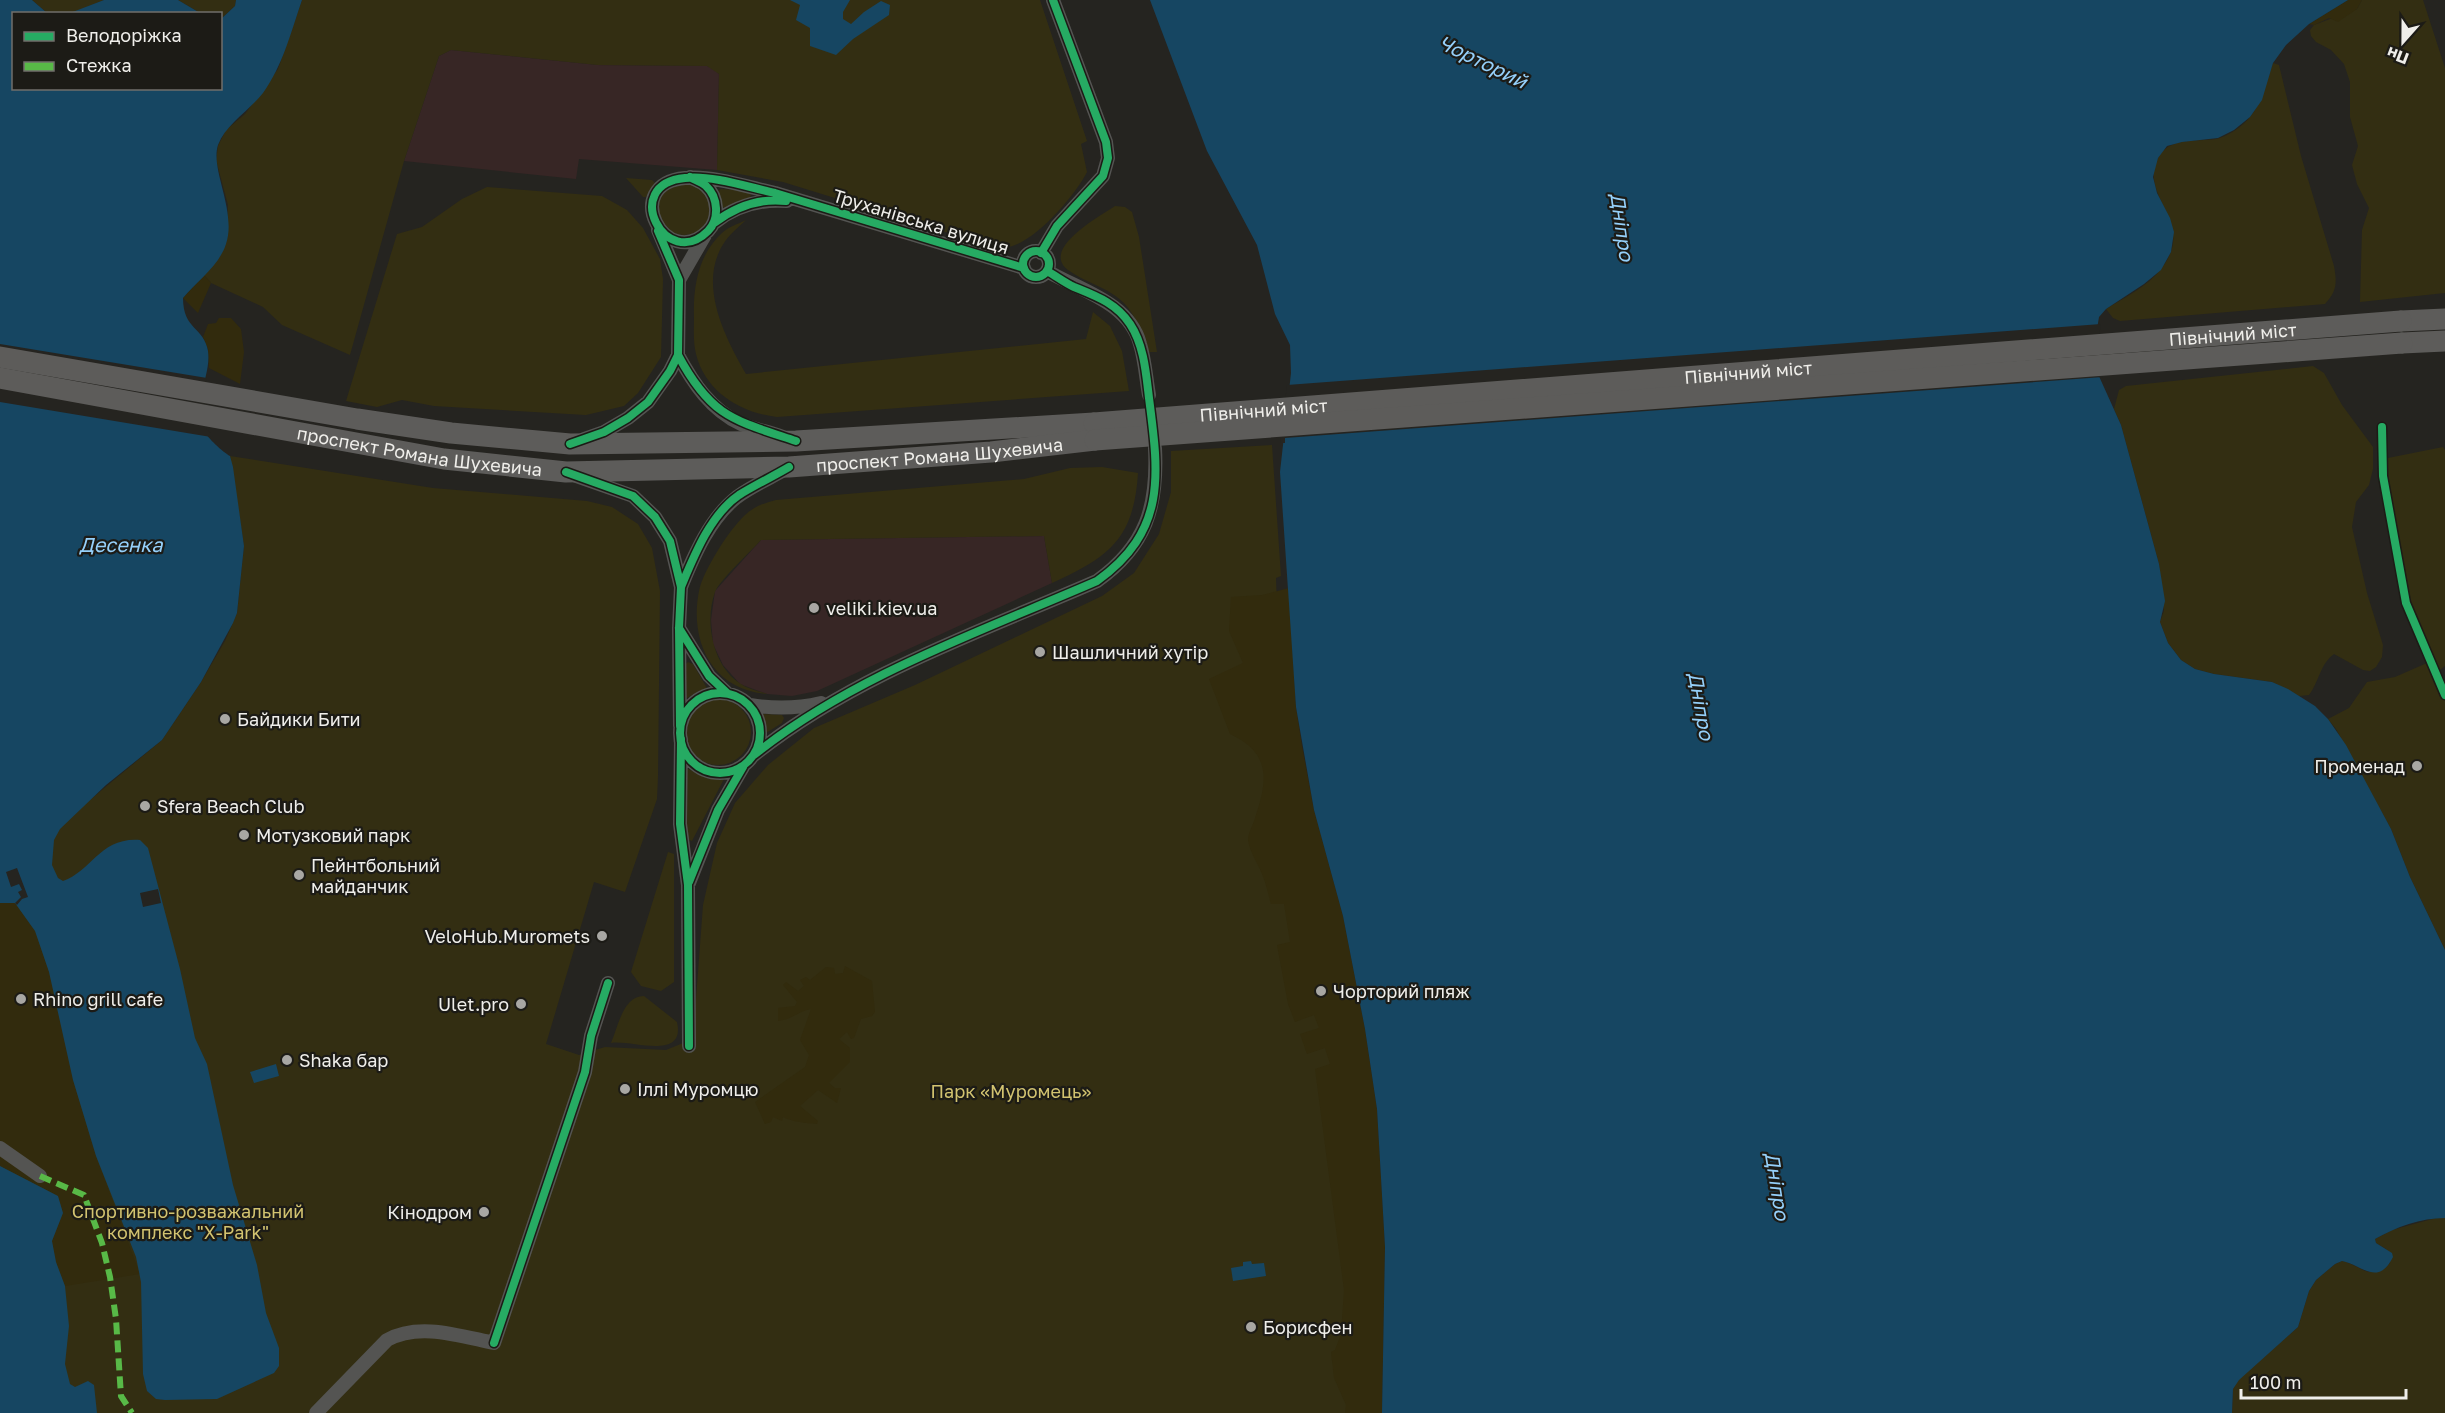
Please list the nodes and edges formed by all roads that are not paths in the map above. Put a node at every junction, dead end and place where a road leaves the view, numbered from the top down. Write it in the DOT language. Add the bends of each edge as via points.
graph roads {
  1 [pos="1053,0"];
  2 [pos="690,177"];
  3 [pos="810,203"];
  4 [pos="656,226"];
  5 [pos="711,227"];
  6 [pos="1041,253"];
  7 [pos="1023,268"];
  8 [pos="1047,271"];
  9 [pos="679,280"];
  10 [pos="2445,319"];
  11 [pos="2445,341"];
  12 [pos="678,355"];
  13 [pos="0,357"];
  14 [pos="0,378"];
  15 [pos="1149,395"];
  16 [pos="1095,431"];
  17 [pos="796,441"];
  18 [pos="570,444"];
  19 [pos="1155,448"];
  20 [pos="789,467"];
  21 [pos="566,472"];
  22 [pos="681,587"];
  23 [pos="679,628"];
  24 [pos="727,693"];
  25 [pos="832,700"];
  26 [pos="750,705"];
  27 [pos="681,732"];
  28 [pos="754,755"];
  29 [pos="743,767"];
  30 [pos="688,885"];
  31 [pos="608,983"];
  32 [pos="689,1046"];
  33 [pos="0,1148"];
  34 [pos="40,1176"];
  35 [pos="316,1413"];
  1 -- 6 [label="street" via="1106,142 1108,158 1103,176 1057,226"];
  2 -- 3 [label="street, Труханівська вулиця"];
  2 -- 4 [label="street" via="672,179 660,188 652,201"];
  2 -- 5 [label="street" via="705,184 714,196 717,207"];
  3 -- 5 [label="street, Труханівська вулиця" via="753,203 728,212"];
  3 -- 7 [label="street, Труханівська вулиця"];
  4 -- 5 [label="street" via="673,240 689,242"];
  4 -- 9 [label="street, Труханівська вулиця"];
  5 -- 9 [label="street, Труханівська вулиця"];
  6 -- 7 [label="street" via="1027,255"];
  6 -- 8 [label="street" via="1048,261"];
  7 -- 8 [label="street" via="1034,277"];
  8 -- 15 [label="street" via="1096,295 1129,322 1140,342"];
  9 -- 12 [label="street, Труханівська вулиця"];
  10 -- 16 [label="main road, Північний міст, bridge"];
  11 -- 16 [label="main road, Північний міст, bridge"];
  12 -- 17 [label="street" via="703,395 720,410 741,424"];
  12 -- 18 [label="street, Труханівська вулиця" via="648,402 604,432"];
  13 -- 18 [label="main road, проспект Романа Шухевича" via="357,419"];
  14 -- 21 [label="main road, проспект Романа Шухевича" via="444,459"];
  16 -- 17 [label="main road, проспект Романа Шухевича"];
  16 -- 20 [label="main road, проспект Романа Шухевича" via="991,452"];
  17 -- 18 [label="main road, проспект Романа Шухевича"];
  19 -- 25 [label="street" via="1157,477 1145,528 1116,567 1097,581"];
  20 -- 21 [label="main road, проспект Романа Шухевича"];
  20 -- 22 [label="street" via="738,496 724,509 701,544"];
  21 -- 22 [label="street" via="633,496 655,517 670,541"];
  22 -- 23 [label="street"];
  23 -- 24 [label="street" via="709,676"];
  23 -- 27 [label="street"];
  24 -- 26 [label="street"];
  24 -- 27 [label="street" via="708,694 692,704 684,714"];
  25 -- 26 [label="street" via="797,709"];
  25 -- 28 [label="street" via="788,727"];
  26 -- 28 [label="street" via="761,729"];
  27 -- 29 [label="street" via="688,756 703,769 728,772"];
  27 -- 30 [label="street" via="680,824"];
  28 -- 29 [label="street"];
  29 -- 30 [label="street" via="718,810"];
  30 -- 32 [label="street"];
  31 -- 35 [label="street" via="591,1036 585,1072 494,1343 426,1330 395,1335"];
  33 -- 34 [label="street"];
}
